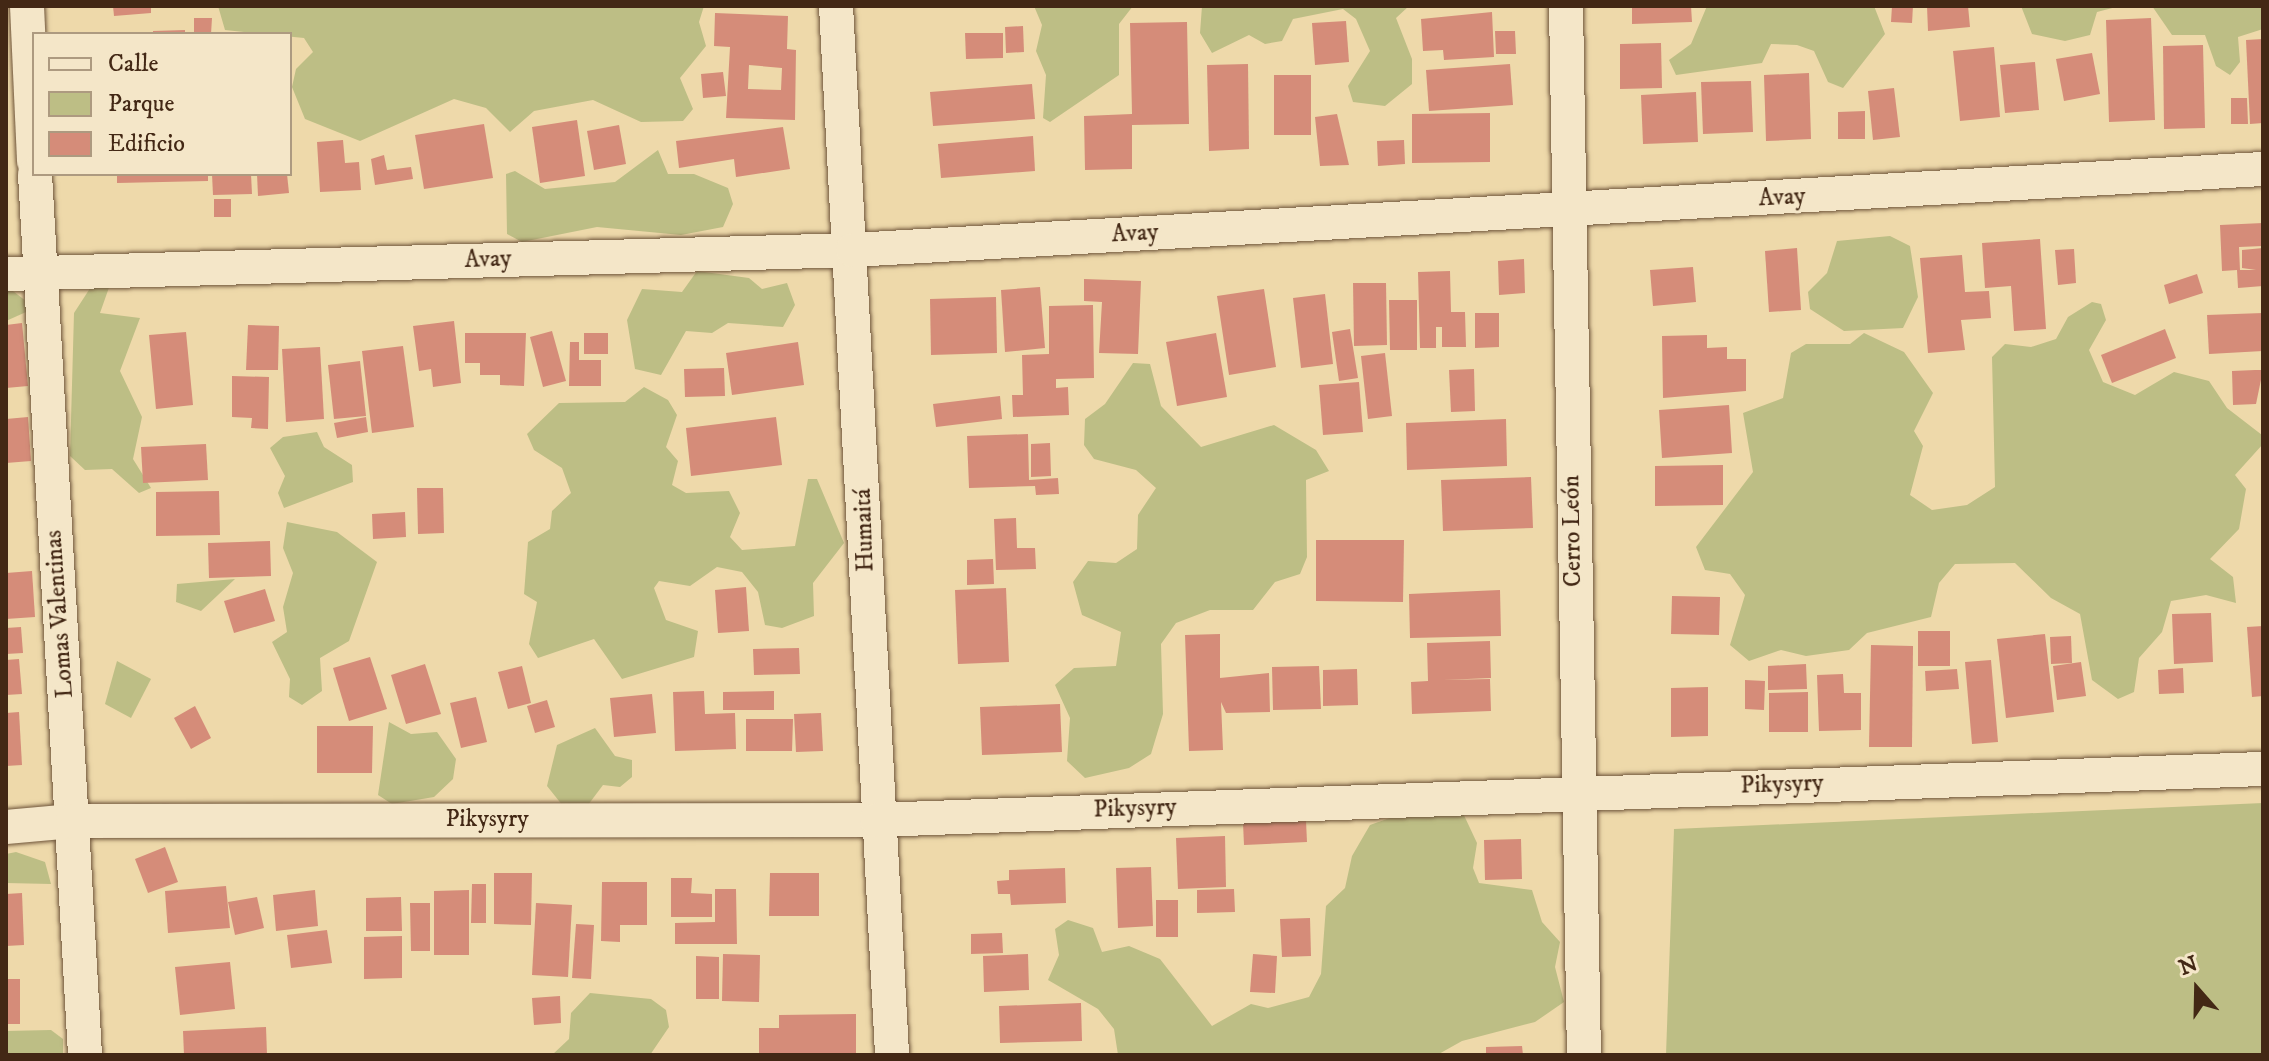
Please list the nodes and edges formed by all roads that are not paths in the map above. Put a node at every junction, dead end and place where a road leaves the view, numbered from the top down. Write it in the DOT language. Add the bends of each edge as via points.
graph roads {
  1 [pos="27,6"];
  2 [pos="836,6"];
  3 [pos="1566,6"];
  4 [pos="32,117"];
  5 [pos="2263,169"];
  6 [pos="35,176"];
  7 [pos="1569,210"];
  8 [pos="853,250"];
  9 [pos="23,273"];
  10 [pos="2263,769"];
  11 [pos="1576,792"];
  12 [pos="877,820"];
  13 [pos="73,821"];
  14 [pos="6,827"];
  15 [pos="85,1055"];
  16 [pos="892,1055"];
  17 [pos="1584,1055"];
  1 -- 4 [label="street"];
  2 -- 8 [label="street, Humaitá"];
  3 -- 7 [label="street, Cerro León"];
  5 -- 7 [label="street, Avay"];
  6 -- 9 [label="street, Lomas Valentinas"];
  7 -- 8 [label="street, Avay"];
  7 -- 11 [label="street, Cerro León"];
  8 -- 9 [label="street, Avay"];
  8 -- 12 [label="street, Humaitá"];
  9 -- 13 [label="street, Lomas Valentinas"];
  10 -- 11 [label="street, Pikysyry"];
  11 -- 12 [label="street, Pikysyry"];
  11 -- 17 [label="street, Cerro León"];
  12 -- 13 [label="street, Pikysyry"];
  12 -- 16 [label="street, Humaitá"];
  13 -- 14 [label="street, Pikysyry"];
  13 -- 15 [label="street, Lomas Valentinas"];
}
